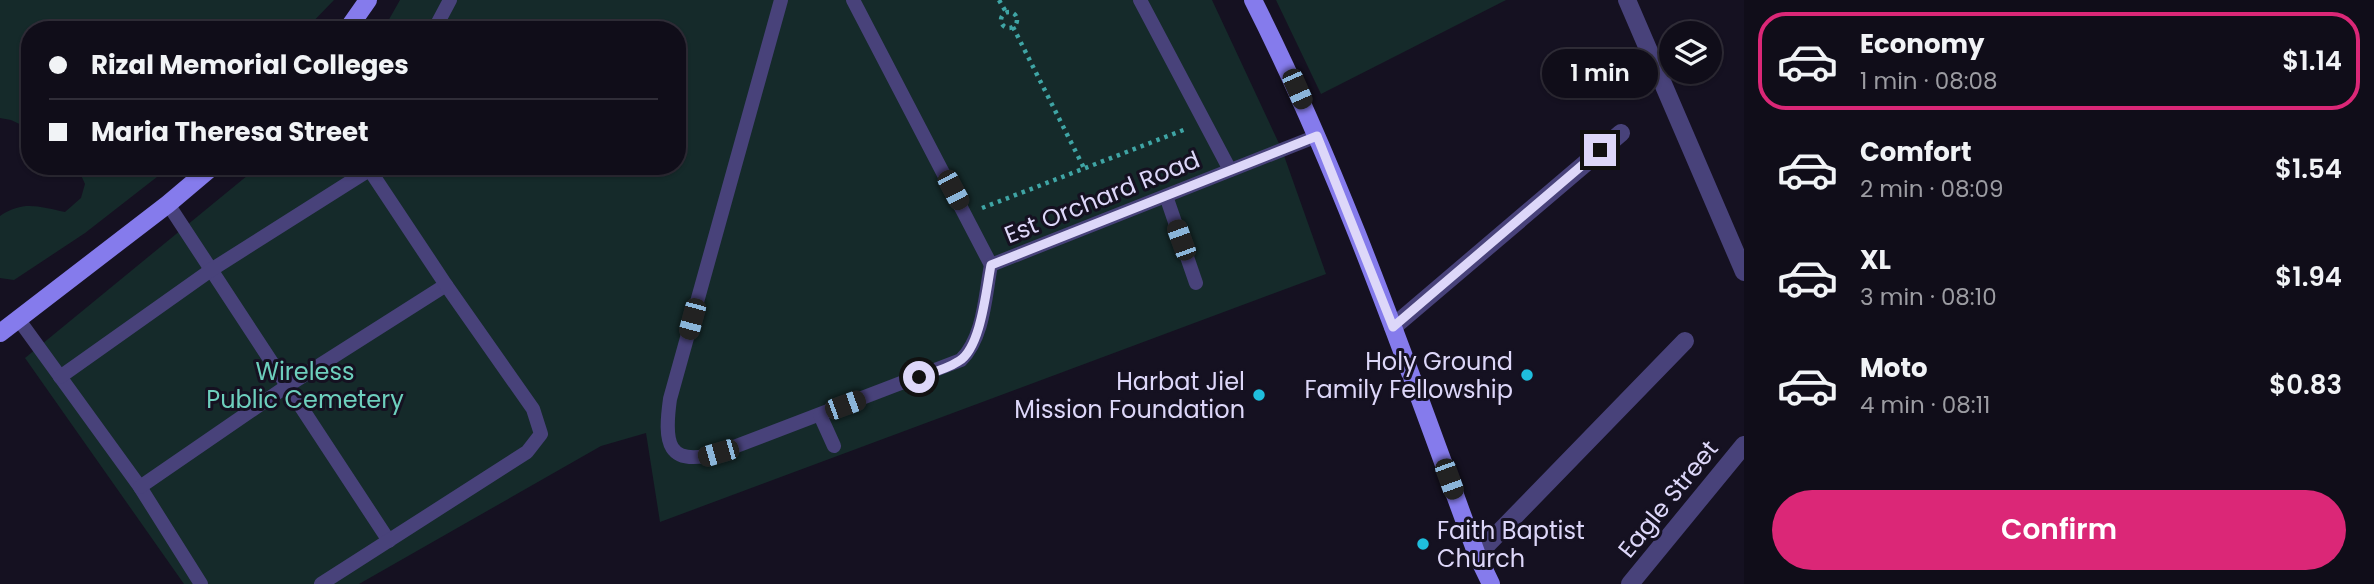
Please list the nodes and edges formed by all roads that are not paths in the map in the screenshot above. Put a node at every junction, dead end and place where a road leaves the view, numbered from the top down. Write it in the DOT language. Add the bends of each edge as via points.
graph roads {
  1 [pos="368,0"];
  2 [pos="450,0"];
  3 [pos="781,0"];
  4 [pos="853,0"];
  5 [pos="1140,0"];
  6 [pos="1253,0"];
  7 [pos="1627,0"];
  8 [pos="353,21"];
  9 [pos="439,21"];
  10 [pos="1621,133"];
  11 [pos="1317,136"];
  12 [pos="1230,170"];
  13 [pos="202,175"];
  14 [pos="357,175"];
  15 [pos="373,175"];
  16 [pos="1166,196"];
  17 [pos="168,204"];
  18 [pos="1738,239"];
  19 [pos="991,265"];
  20 [pos="211,270"];
  21 [pos="1744,272"];
  22 [pos="1196,283"];
  23 [pos="446,285"];
  24 [pos="19,320"];
  25 [pos="1393,327"];
  26 [pos="0,333"];
  27 [pos="1685,341"];
  28 [pos="60,377"];
  29 [pos="287,386"];
  30 [pos="820,415"];
  31 [pos="1744,445"];
  32 [pos="834,446"];
  33 [pos="140,487"];
  34 [pos="388,541"];
  35 [pos="1477,555"];
  36 [pos="201,584"];
  37 [pos="321,584"];
  38 [pos="1491,584"];
  39 [pos="1630,584"];
  1 -- 8 [label="main road"];
  2 -- 9 [label="lane"];
  3 -- 30 [label="lane" via="670,399 667,434 673,448 690,459"];
  4 -- 19 [label="lane"];
  5 -- 12 [label="lane"];
  6 -- 11 [label="main road"];
  7 -- 18 [label="street"];
  10 -- 25 [label="street"];
  11 -- 12 [label="lane, Est Orchard Road"];
  11 -- 25 [label="main road"];
  12 -- 16 [label="lane, Est Orchard Road"];
  13 -- 17 [label="main road"];
  14 -- 20 [label="lane"];
  15 -- 23 [label="lane"];
  16 -- 19 [label="lane, Est Orchard Road"];
  16 -- 22 [label="lane"];
  17 -- 20 [label="lane"];
  17 -- 24 [label="main road"];
  18 -- 21 [label="street"];
  19 -- 30 [label="lane" via="976,337 961,360"];
  20 -- 28 [label="lane"];
  20 -- 29 [label="lane"];
  23 -- 29 [label="lane"];
  23 -- 34 [label="lane" via="533,409 541,434 527,452"];
  24 -- 26 [label="main road"];
  24 -- 28 [label="lane"];
  25 -- 35 [label="main road"];
  27 -- 35 [label="street"];
  28 -- 33 [label="lane"];
  29 -- 33 [label="lane"];
  29 -- 34 [label="lane"];
  30 -- 32 [label="lane"];
  31 -- 39 [label="street, Eagle Street"];
  33 -- 36 [label="lane"];
  34 -- 37 [label="lane"];
  35 -- 38 [label="main road"];
}
